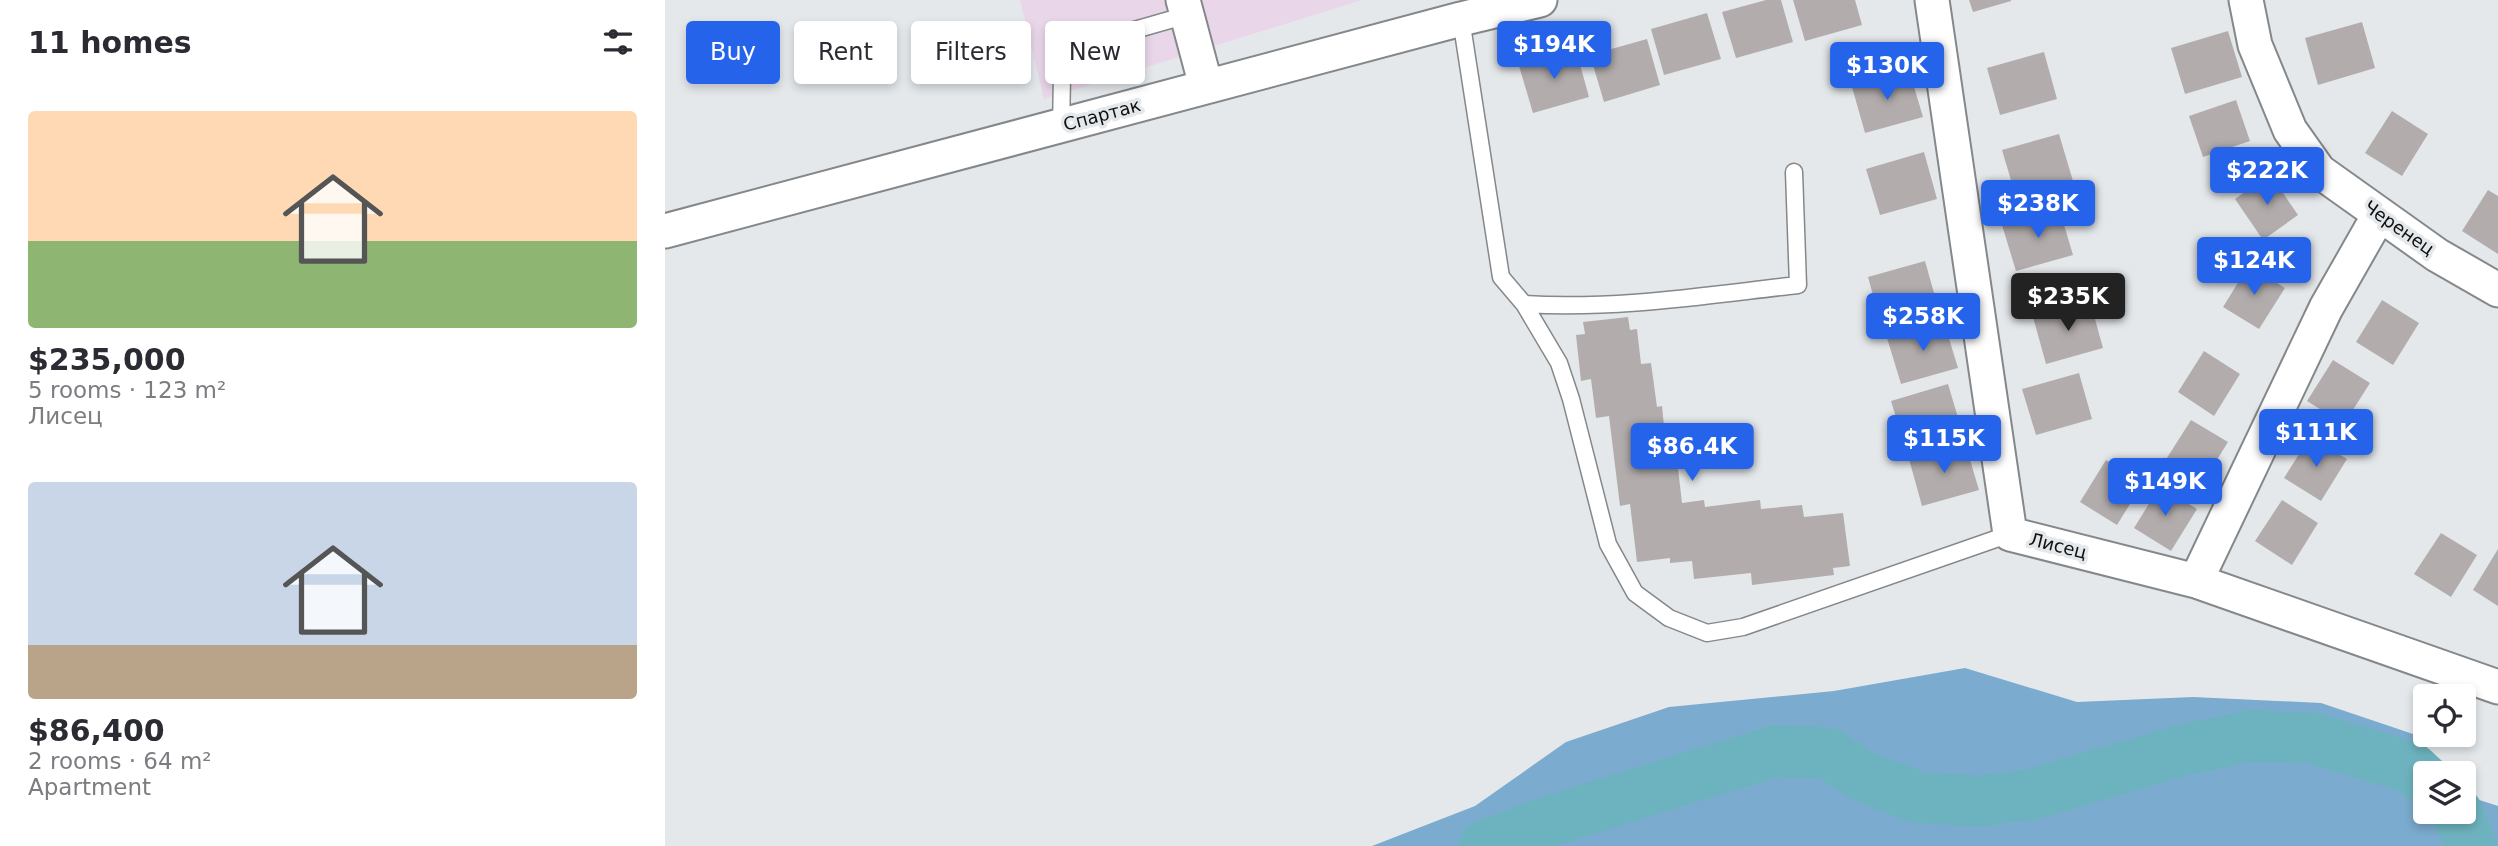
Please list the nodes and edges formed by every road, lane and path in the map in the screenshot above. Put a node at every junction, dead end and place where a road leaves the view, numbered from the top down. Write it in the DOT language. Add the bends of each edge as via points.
graph roads {
  1 [pos="1539,0"];
  2 [pos="1932,0"];
  3 [pos="2246,0"];
  4 [pos="1185,8"];
  5 [pos="1461,19"];
  6 [pos="1206,86"];
  7 [pos="1061,126"];
  8 [pos="1794,172"];
  9 [pos="2379,215"];
  10 [pos="665,230"];
  11 [pos="2498,290"];
  12 [pos="1524,304"];
  13 [pos="2010,534"];
  14 [pos="2196,581"];
  15 [pos="2498,687"];
  1 -- 5 [label="street, Спартак"];
  2 -- 13 [label="street, Лисец"];
  3 -- 9 [label="street, Черенец" via="2255,45 2290,130 2319,171"];
  4 -- 6 [label="street"];
  4 -- 7 [label="lane" via="1075,47 1062,77"];
  5 -- 6 [label="street, Спартак"];
  5 -- 12 [label="lane" via="1501,277"];
  6 -- 7 [label="street, Спартак"];
  7 -- 10 [label="street, Спартак"];
  8 -- 12 [label="lane" via="1798,285 1567,307"];
  9 -- 11 [label="street, Черенец"];
  9 -- 14 [label="street" via="2326,309"];
  12 -- 13 [label="lane" via="1559,363 1608,544 1635,593 1669,618 1707,633 1743,627"];
  13 -- 14 [label="street, Лисец"];
  14 -- 15 [label="street, Лисец"];
}
